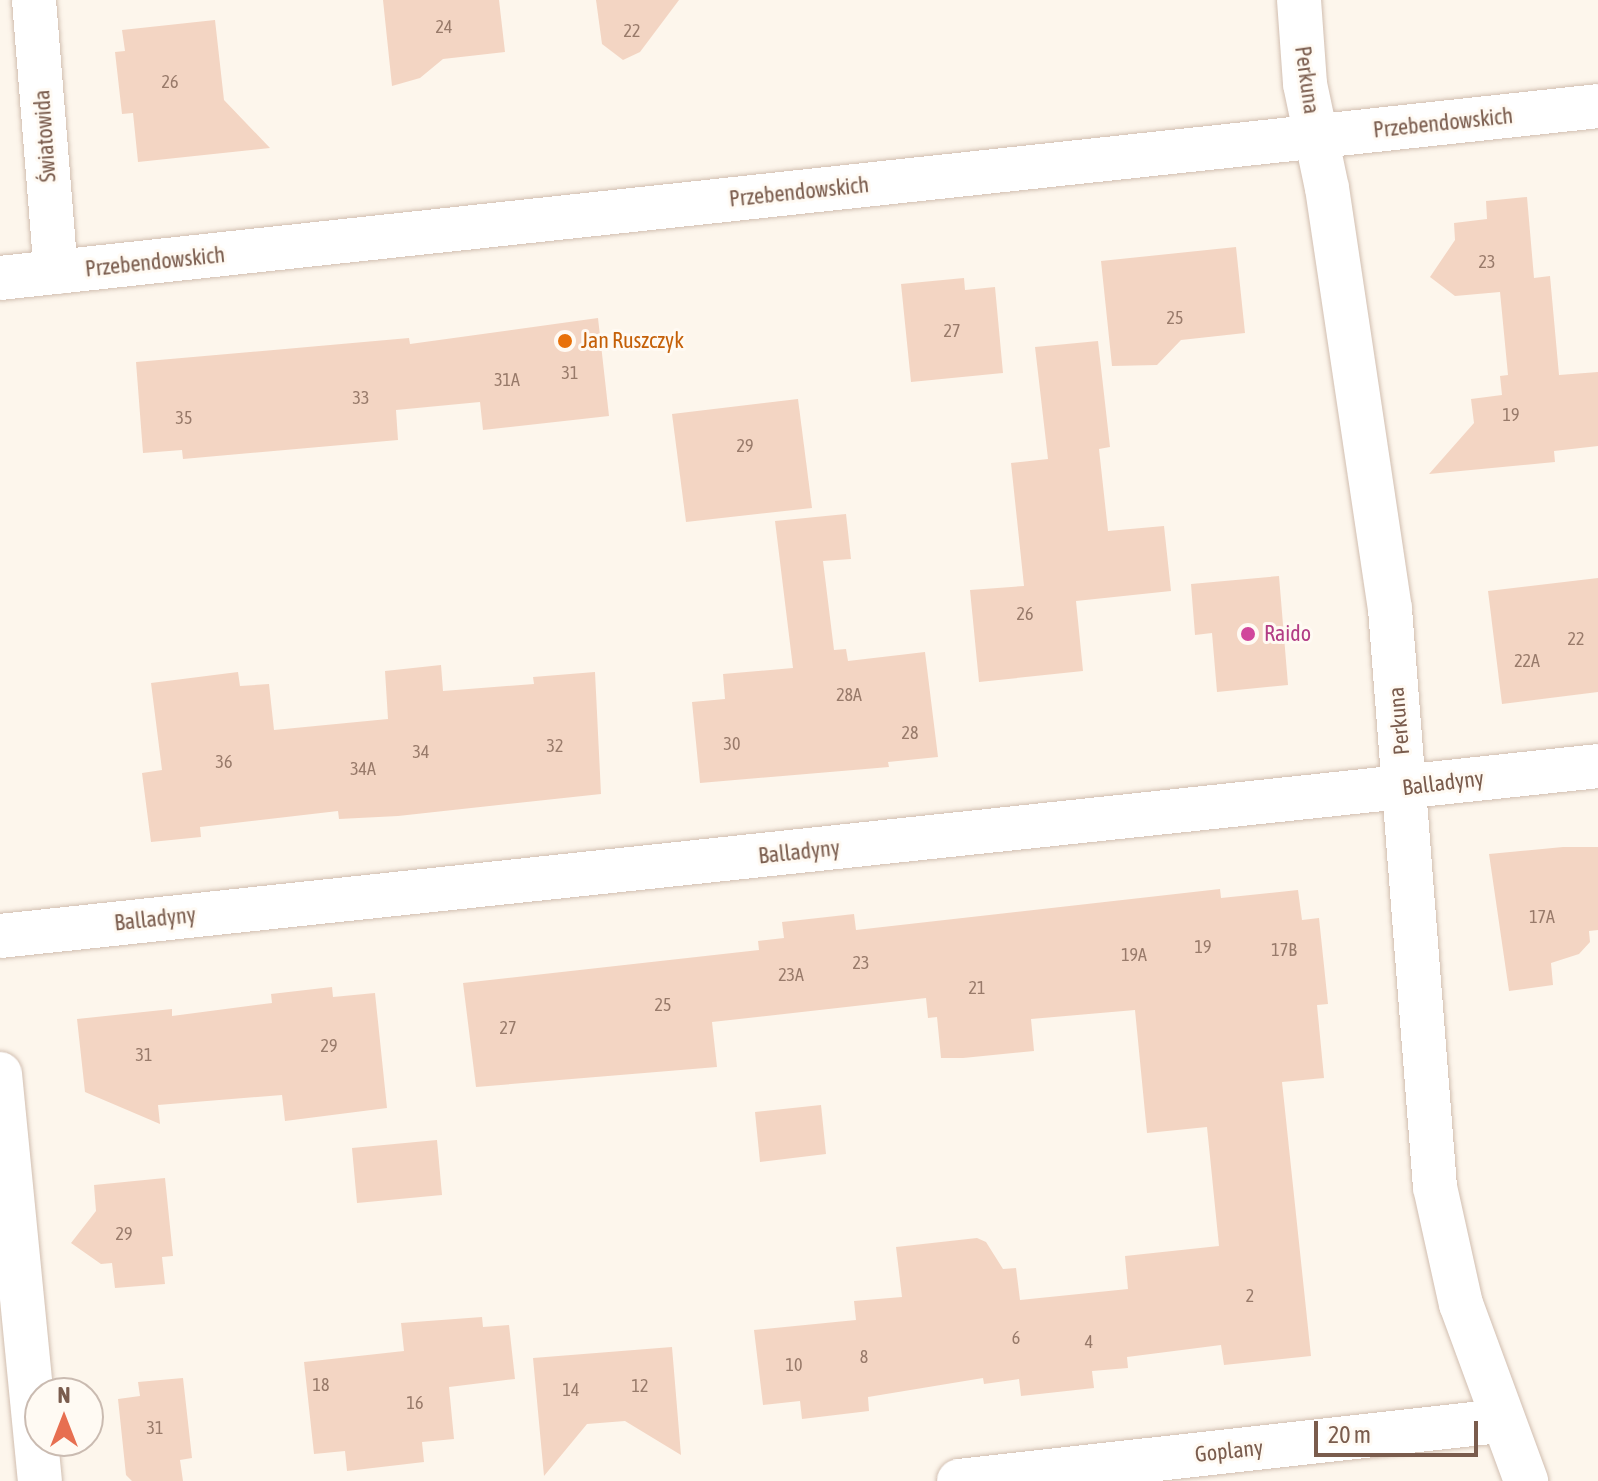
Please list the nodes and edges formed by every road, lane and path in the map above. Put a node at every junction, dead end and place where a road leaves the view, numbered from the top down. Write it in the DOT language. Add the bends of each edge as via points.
graph roads {
  1 [pos="34,0"];
  2 [pos="1299,0"];
  3 [pos="1598,106"];
  4 [pos="1316,136"];
  5 [pos="56,272"];
  6 [pos="0,278"];
  7 [pos="1598,766"];
  8 [pos="1405,788"];
  9 [pos="0,936"];
  10 [pos="0,1074"];
  11 [pos="1500,1421"];
  12 [pos="40,1481"];
  13 [pos="959,1481"];
  14 [pos="1526,1481"];
  1 -- 5 [label="street, Światowida"];
  2 -- 4 [label="street, Perkuna"];
  3 -- 4 [label="street, Przebendowskich"];
  4 -- 5 [label="street, Przebendowskich"];
  4 -- 8 [label="street, Perkuna" via="1388,594"];
  5 -- 6 [label="street, Przebendowskich"];
  7 -- 8 [label="street, Balladyny"];
  8 -- 9 [label="street, Balladyny"];
  8 -- 11 [label="street, Perkuna" via="1435,1187 1461,1304"];
  10 -- 12 [label="street"];
  11 -- 13 [label="street, Goplany"];
  11 -- 14 [label="street, Perkuna"];
}
